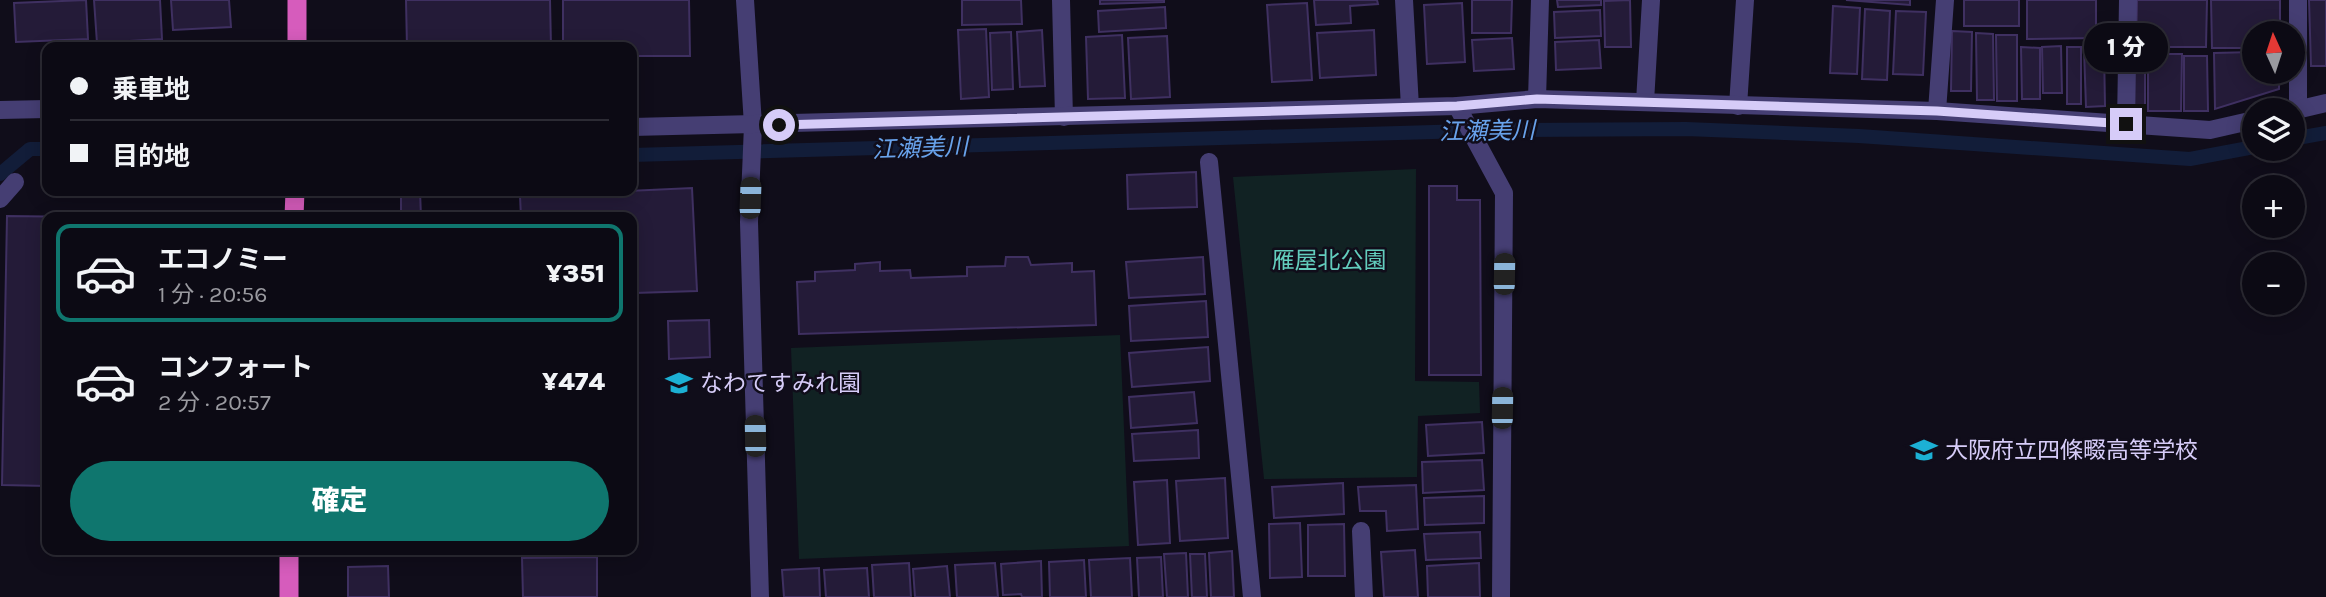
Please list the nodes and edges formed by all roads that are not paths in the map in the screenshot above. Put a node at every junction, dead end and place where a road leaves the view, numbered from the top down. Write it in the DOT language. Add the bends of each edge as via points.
graph roads {
  1 [pos="297,0"];
  2 [pos="746,0"];
  3 [pos="1060,0"];
  4 [pos="1404,0"];
  5 [pos="1540,0"];
  6 [pos="1650,0"];
  7 [pos="1745,0"];
  8 [pos="1945,0"];
  9 [pos="2128,0"];
  10 [pos="2298,0"];
  11 [pos="297,42"];
  12 [pos="2295,98"];
  13 [pos="1537,99"];
  14 [pos="1645,102"];
  15 [pos="2326,103"];
  16 [pos="1457,106"];
  17 [pos="1738,106"];
  18 [pos="1410,107"];
  19 [pos="2305,108"];
  20 [pos="42,109"];
  21 [pos="0,110"];
  22 [pos="1937,111"];
  23 [pos="1064,117"];
  24 [pos="2242,123"];
  25 [pos="2126,124"];
  26 [pos="753,125"];
  27 [pos="637,127"];
  28 [pos="1209,162"];
  29 [pos="15,182"];
  30 [pos="0,199"];
  31 [pos="1361,531"];
  32 [pos="289,555"];
  33 [pos="289,597"];
  34 [pos="760,597"];
  35 [pos="1252,597"];
  36 [pos="1364,597"];
  37 [pos="1501,597"];
  1 -- 11 [label="highway"];
  2 -- 26 [label="street"];
  3 -- 23 [label="street"];
  4 -- 18 [label="street"];
  5 -- 13 [label="street"];
  6 -- 14 [label="street"];
  7 -- 17 [label="street"];
  8 -- 22 [label="street"];
  9 -- 25 [label="street"];
  10 -- 12 [label="street"];
  13 -- 14 [label="street"];
  13 -- 16 [label="street"];
  14 -- 17 [label="street"];
  15 -- 19 [label="street"];
  16 -- 18 [label="street"];
  16 -- 37 [label="street" via="1504,193"];
  17 -- 22 [label="street"];
  18 -- 23 [label="street"];
  20 -- 21 [label="street"];
  22 -- 25 [label="street"];
  23 -- 26 [label="street"];
  24 -- 25 [label="street" via="2210,131"];
  26 -- 27 [label="street"];
  26 -- 34 [label="street" via="749,222"];
  28 -- 35 [label="street"];
  29 -- 30 [label="street"];
  31 -- 36 [label="street"];
  32 -- 33 [label="highway"];
}
